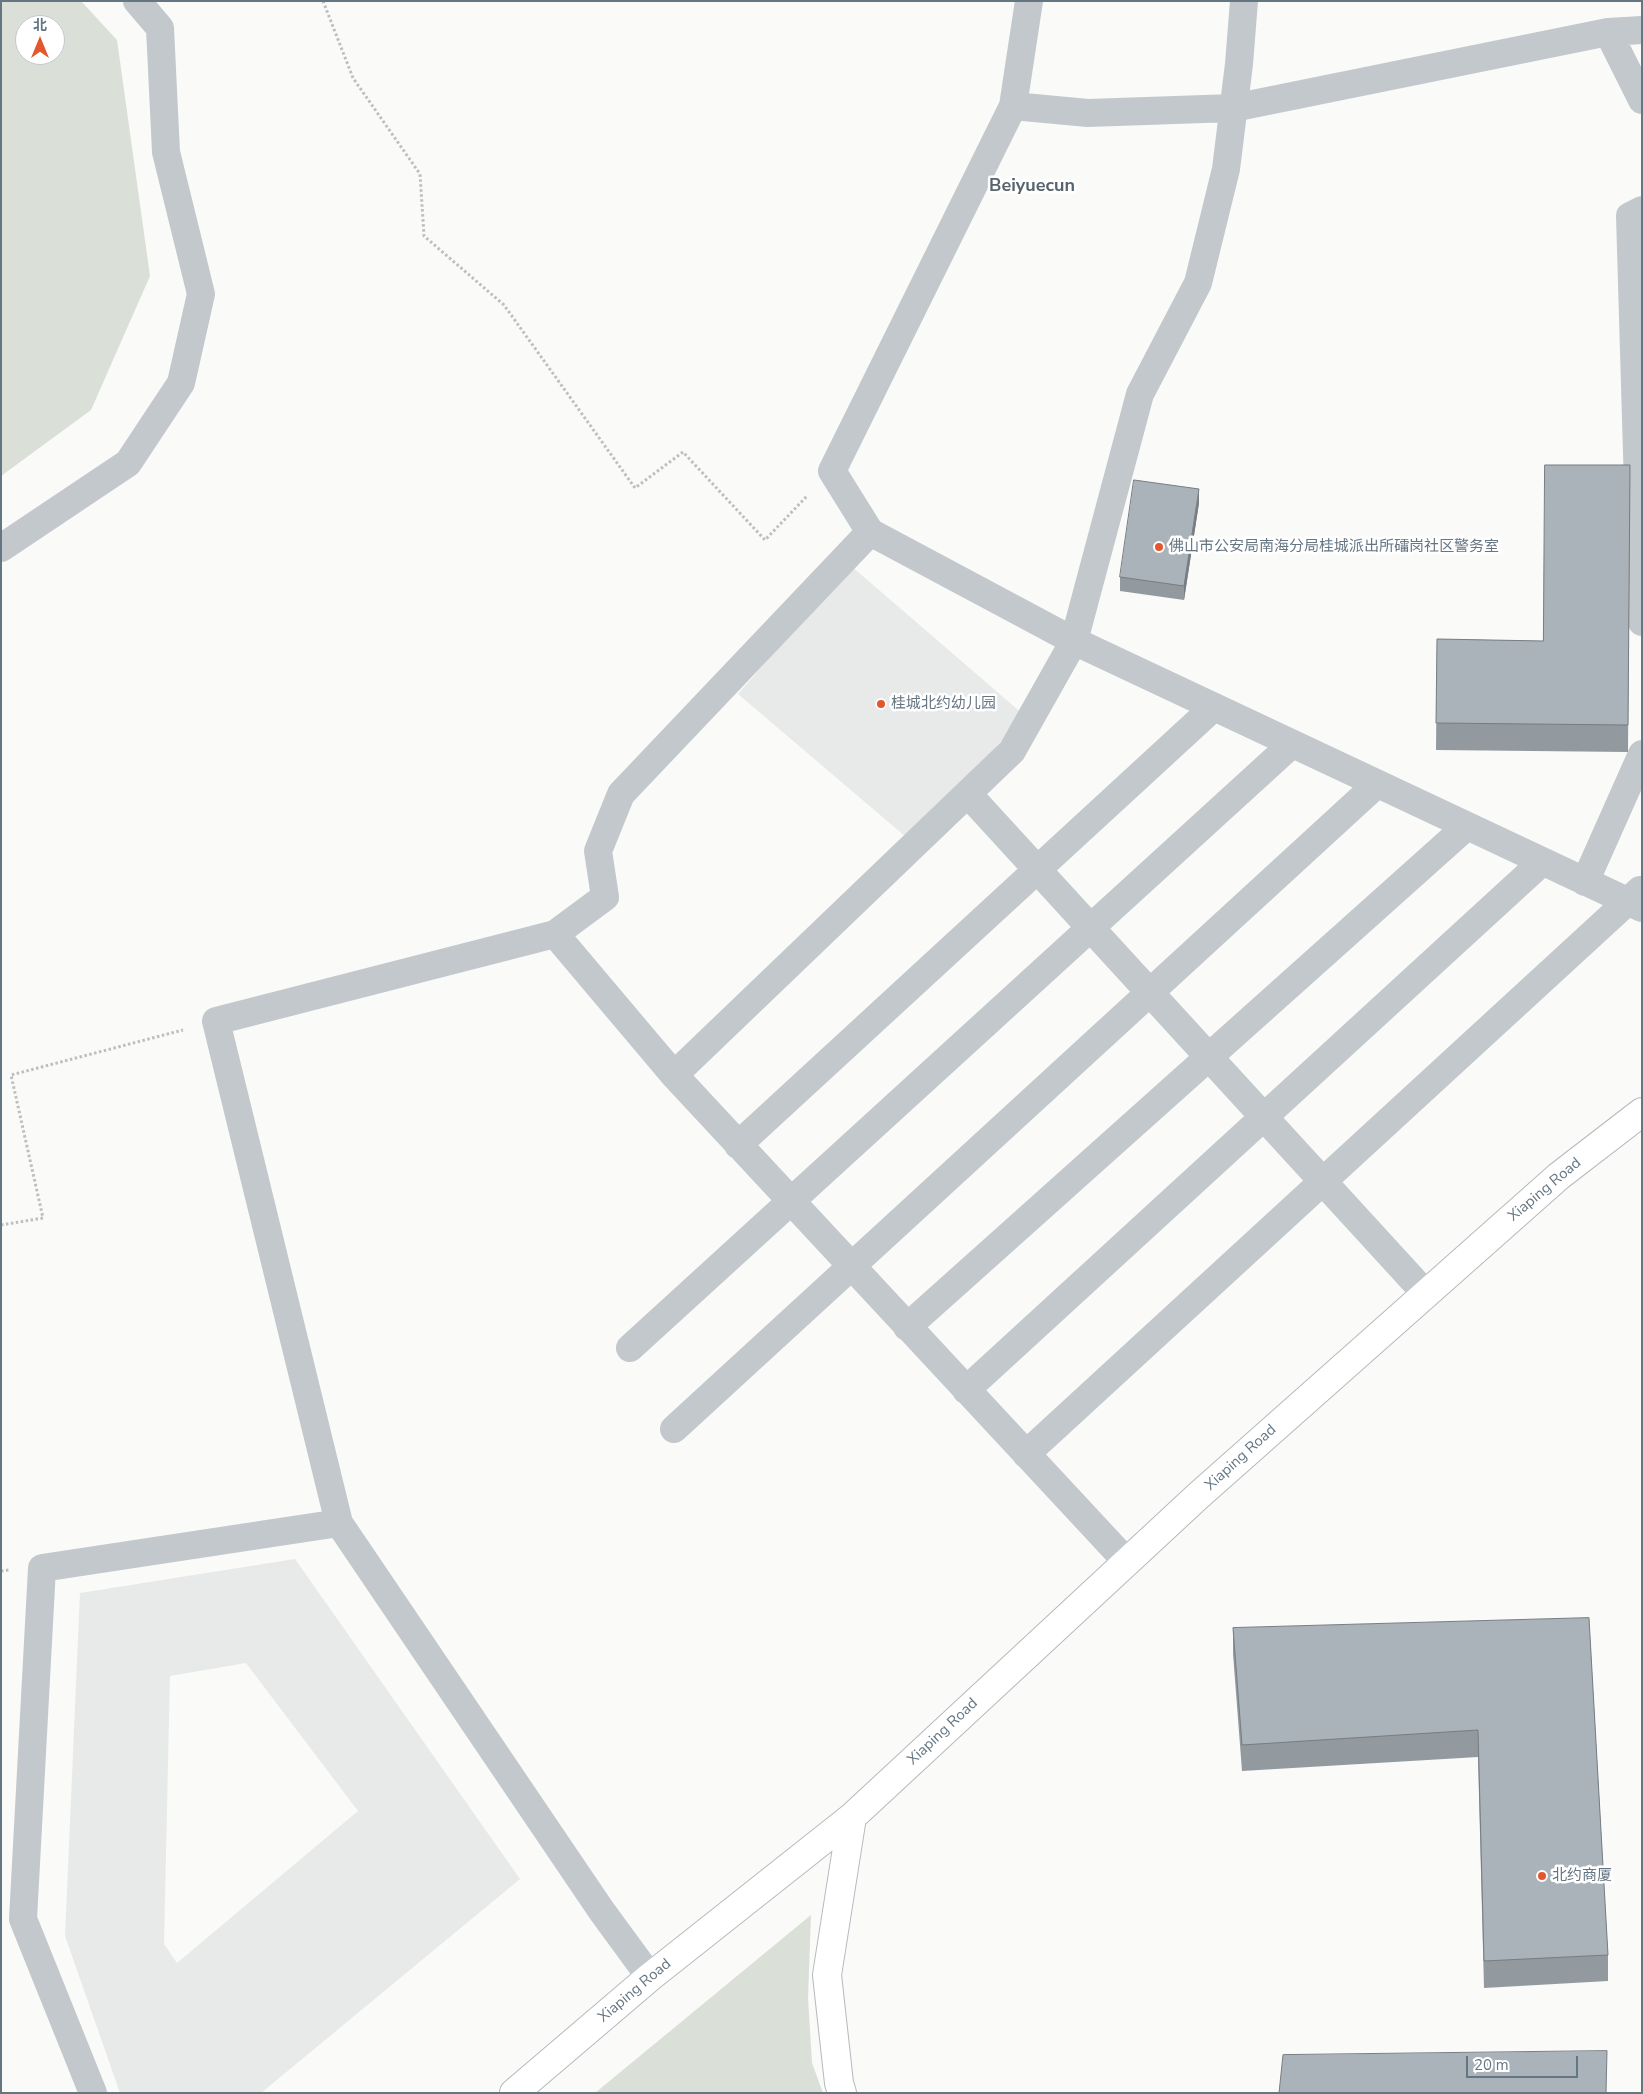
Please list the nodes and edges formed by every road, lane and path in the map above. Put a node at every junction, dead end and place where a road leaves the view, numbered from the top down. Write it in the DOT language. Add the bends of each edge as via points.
graph roads {
  1 [pos="137,1"];
  2 [pos="323,1"];
  3 [pos="1030,1"];
  4 [pos="1244,1"];
  5 [pos="1642,30"];
  6 [pos="1608,32"];
  7 [pos="1642,100"];
  8 [pos="1013,106"];
  9 [pos="1233,108"];
  10 [pos="1642,210"];
  11 [pos="1637,304"];
  12 [pos="1639,402"];
  13 [pos="832,471"];
  14 [pos="1640,495"];
  15 [pos="870,532"];
  16 [pos="1,548"];
  17 [pos="1641,593"];
  18 [pos="1642,622"];
  19 [pos="1074,641"];
  20 [pos="1214,707"];
  21 [pos="1292,744"];
  22 [pos="1642,754"];
  23 [pos="1377,784"];
  24 [pos="968,794"];
  25 [pos="1631,796"];
  26 [pos="1467,826"];
  27 [pos="1542,862"];
  28 [pos="1037,869"];
  29 [pos="1585,882"];
  30 [pos="1637,899"];
  31 [pos="1091,928"];
  32 [pos="556,934"];
  33 [pos="1150,992"];
  34 [pos="216,1021"];
  35 [pos="1209,1056"];
  36 [pos="674,1075"];
  37 [pos="1642,1112"];
  38 [pos="1264,1117"];
  39 [pos="738,1144"];
  40 [pos="1323,1181"];
  41 [pos="791,1202"];
  42 [pos="1,1225"];
  43 [pos="851,1266"];
  44 [pos="1426,1294"];
  45 [pos="907,1326"];
  46 [pos="630,1348"];
  47 [pos="966,1390"];
  48 [pos="674,1429"];
  49 [pos="1026,1454"];
  50 [pos="339,1523"];
  51 [pos="1127,1562"];
  52 [pos="852,1817"];
  53 [pos="650,1977"];
  54 [pos="93,2093"];
  55 [pos="514,2093"];
  56 [pos="842,2093"];
  1 -- 16 [label="street" via="160,28 166,152 201,294 181,383 128,463"];
  2 -- 13 [label="path" via="353,78 420,174 424,236 504,305 635,488 683,452 765,540"];
  3 -- 8 [label="street"];
  4 -- 9 [label="street"];
  5 -- 6 [label="street"];
  6 -- 7 [label="street"];
  6 -- 9 [label="street"];
  8 -- 9 [label="street" via="1088,113"];
  8 -- 13 [label="street"];
  9 -- 19 [label="street" via="1226,169 1198,282 1140,394"];
  10 -- 11 [label="street" via="1630,216"];
  11 -- 12 [label="street"];
  12 -- 14 [label="street"];
  13 -- 15 [label="street"];
  14 -- 17 [label="street"];
  15 -- 19 [label="street"];
  15 -- 32 [label="street" via="621,794 598,850 605,897"];
  17 -- 18 [label="street"];
  19 -- 20 [label="street"];
  19 -- 24 [label="street" via="1012,751"];
  20 -- 21 [label="street"];
  20 -- 28 [label="street"];
  21 -- 23 [label="street"];
  21 -- 31 [label="street"];
  22 -- 25 [label="street"];
  23 -- 26 [label="street"];
  23 -- 33 [label="street"];
  24 -- 28 [label="street"];
  24 -- 36 [label="street"];
  25 -- 29 [label="street"];
  26 -- 27 [label="street"];
  26 -- 35 [label="street"];
  27 -- 29 [label="street"];
  27 -- 38 [label="street"];
  28 -- 31 [label="street"];
  28 -- 39 [label="street"];
  29 -- 30 [label="street"];
  30 -- 40 [label="street"];
  31 -- 33 [label="street"];
  31 -- 41 [label="street"];
  32 -- 34 [label="street"];
  32 -- 36 [label="street"];
  33 -- 35 [label="street"];
  33 -- 43 [label="street"];
  34 -- 42 [label="path" via="11,1075 43,1218"];
  34 -- 50 [label="street"];
  35 -- 38 [label="street"];
  35 -- 45 [label="street"];
  36 -- 39 [label="street"];
  37 -- 44 [label="main road, Xiaping Road" via="1559,1176"];
  38 -- 40 [label="street"];
  38 -- 47 [label="street"];
  39 -- 41 [label="street"];
  40 -- 44 [label="street"];
  40 -- 49 [label="street"];
  41 -- 43 [label="street"];
  41 -- 46 [label="street"];
  43 -- 45 [label="street"];
  43 -- 48 [label="street"];
  44 -- 51 [label="main road, Xiaping Road"];
  45 -- 47 [label="street"];
  47 -- 49 [label="street"];
  49 -- 51 [label="street"];
  50 -- 53 [label="street" via="601,1910"];
  50 -- 54 [label="street" via="42,1568 23,1919"];
  51 -- 52 [label="main road, Xiaping Road"];
  52 -- 53 [label="main road, Xiaping Road"];
  52 -- 56 [label="main road" via="827,1975"];
  53 -- 55 [label="main road, Xiaping Road"];
}
